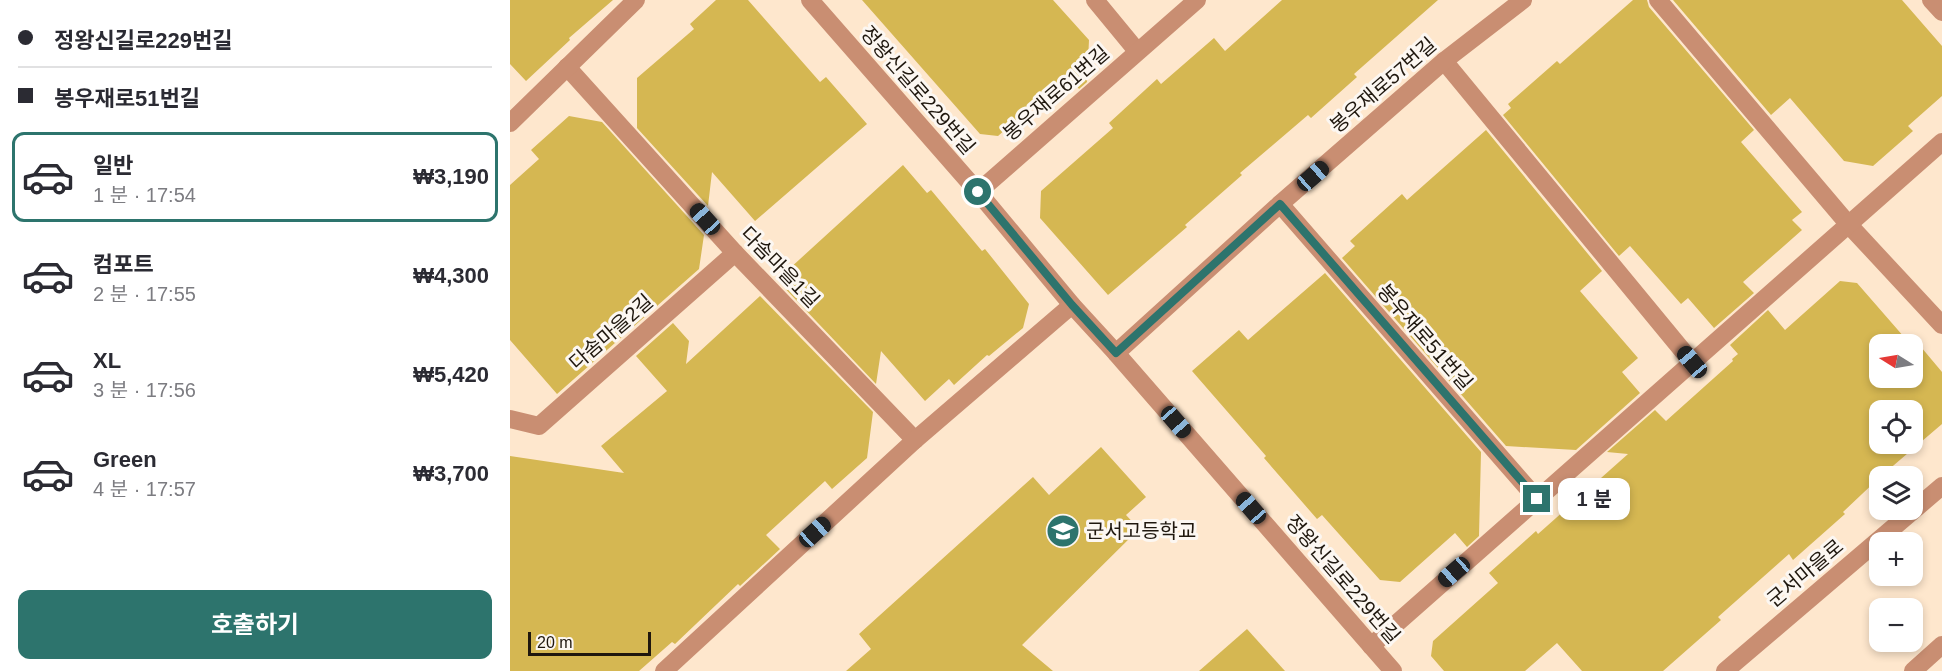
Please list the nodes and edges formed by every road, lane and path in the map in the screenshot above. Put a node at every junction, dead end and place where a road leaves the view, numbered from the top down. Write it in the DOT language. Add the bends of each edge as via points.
graph roads {
  1 [pos="636,0"];
  2 [pos="810,0"];
  3 [pos="1095,0"];
  4 [pos="1197,0"];
  5 [pos="1523,0"];
  6 [pos="1658,0"];
  7 [pos="1931,0"];
  8 [pos="1942,12"];
  9 [pos="1137,51"];
  10 [pos="1444,60"];
  11 [pos="567,67"];
  12 [pos="510,123"];
  13 [pos="1942,142"];
  14 [pos="978,192"];
  15 [pos="1280,204"];
  16 [pos="1849,225"];
  17 [pos="735,253"];
  18 [pos="1072,305"];
  19 [pos="1942,325"];
  20 [pos="1116,353"];
  21 [pos="1692,362"];
  22 [pos="510,419"];
  23 [pos="915,440"];
  24 [pos="1942,486"];
  25 [pos="1537,499"];
  26 [pos="1942,645"];
  27 [pos="1371,646"];
  28 [pos="664,671"];
  29 [pos="1393,671"];
  30 [pos="1725,671"];
  31 [pos="1913,671"];
  1 -- 11 [label="street"];
  2 -- 14 [label="street, 정왕신길로229번길"];
  3 -- 9 [label="street, 봉우재로61번길"];
  4 -- 9 [label="street, 봉우재로61번길"];
  5 -- 10 [label="street, 봉우재로57번길"];
  6 -- 16 [label="street"];
  7 -- 8 [label="street"];
  9 -- 14 [label="street, 봉우재로61번길"];
  10 -- 15 [label="street, 봉우재로57번길"];
  10 -- 21 [label="street"];
  11 -- 12 [label="street"];
  11 -- 17 [label="street, 다솜마을1길"];
  13 -- 16 [label="street"];
  14 -- 18 [label="street, 정왕신길로229번길"];
  15 -- 20 [label="street, 봉우재로57번길"];
  15 -- 25 [label="street, 봉우재로51번길"];
  16 -- 19 [label="street"];
  16 -- 21 [label="street"];
  17 -- 22 [label="street, 다솜마을2길" via="539,426"];
  17 -- 23 [label="street, 다솜마을1길"];
  18 -- 20 [label="street, 정왕신길로229번길"];
  18 -- 23 [label="street"];
  20 -- 27 [label="street, 정왕신길로229번길"];
  21 -- 25 [label="street"];
  23 -- 28 [label="street"];
  24 -- 30 [label="street, 군서마을로"];
  25 -- 27 [label="street"];
  26 -- 31 [label="street"];
  27 -- 29 [label="street, 정왕신길로229번길"];
}
